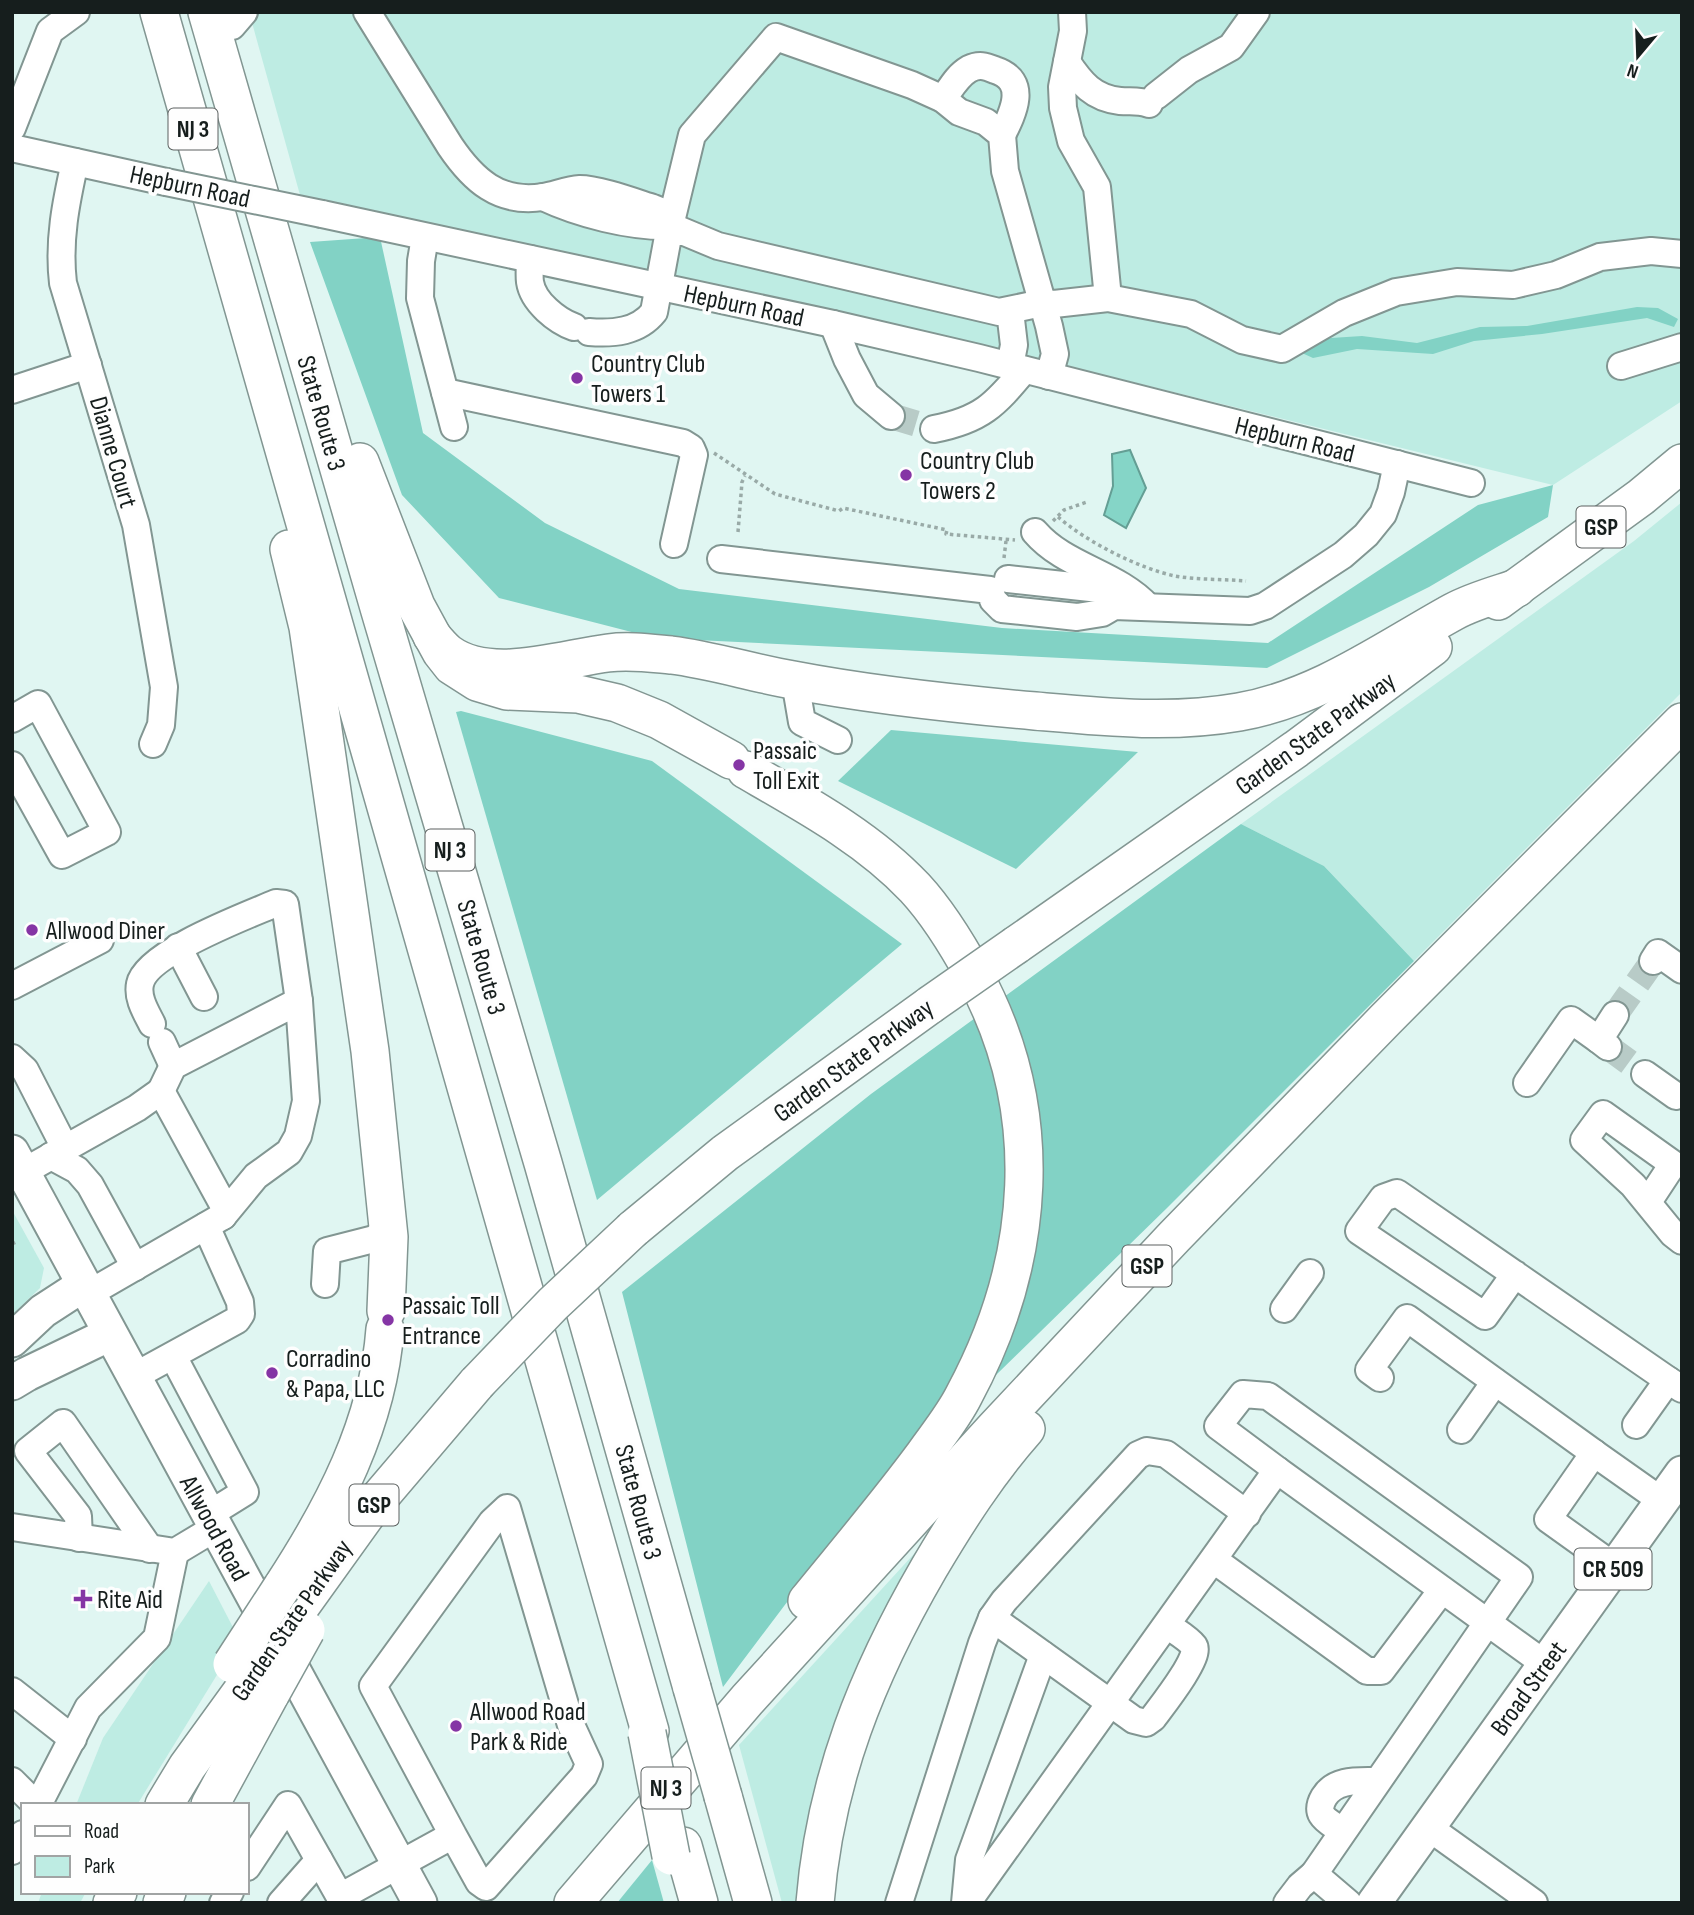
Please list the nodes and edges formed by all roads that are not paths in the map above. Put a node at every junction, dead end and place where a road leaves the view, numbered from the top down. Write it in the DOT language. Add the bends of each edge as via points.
graph roads {
  1 [pos="76,12"];
  2 [pos="159,12"];
  3 [pos="367,12"];
  4 [pos="1072,12"];
  5 [pos="1256,12"];
  6 [pos="228,16"];
  7 [pos="1067,62"];
  8 [pos="943,99"];
  9 [pos="12,128"];
  10 [pos="1002,135"];
  11 [pos="12,148"];
  12 [pos="75,162"];
  13 [pos="668,234"];
  14 [pos="425,237"];
  15 [pos="1682,254"];
  16 [pos="530,259"];
  17 [pos="660,288"];
  18 [pos="1108,298"];
  19 [pos="1042,303"];
  20 [pos="1010,311"];
  21 [pos="833,324"];
  22 [pos="255,344"];
  23 [pos="1682,347"];
  24 [pos="88,365"];
  25 [pos="1621,366"];
  26 [pos="1028,371"];
  27 [pos="12,390"];
  28 [pos="445,392"];
  29 [pos="891,416"];
  30 [pos="454,427"];
  31 [pos="934,429"];
  32 [pos="1682,463"];
  33 [pos="1397,464"];
  34 [pos="1471,483"];
  35 [pos="1035,532"];
  36 [pos="674,544"];
  37 [pos="722,559"];
  38 [pos="1006,579"];
  39 [pos="1517,588"];
  40 [pos="1133,602"];
  41 [pos="432,636"];
  42 [pos="795,681"];
  43 [pos="12,719"];
  44 [pos="1682,722"];
  45 [pos="838,740"];
  46 [pos="153,744"];
  47 [pos="12,764"];
  48 [pos="100,940"];
  49 [pos="173,950"];
  50 [pos="1653,961"];
  51 [pos="1682,970"];
  52 [pos="12,986"];
  53 [pos="204,997"];
  54 [pos="299,1000"];
  55 [pos="1615,1015"];
  56 [pos="12,1058"];
  57 [pos="173,1066"];
  58 [pos="1645,1074"];
  59 [pos="1527,1083"];
  60 [pos="161,1091"];
  61 [pos="1676,1096"];
  62 [pos="30,1158"];
  63 [pos="1212,1197"];
  64 [pos="1648,1202"];
  65 [pos="215,1221"];
  66 [pos="388,1229"];
  67 [pos="1682,1241"];
  68 [pos="135,1267"];
  69 [pos="1310,1273"];
  70 [pos="1515,1274"];
  71 [pos="325,1284"];
  72 [pos="86,1289"];
  73 [pos="1284,1309"];
  74 [pos="110,1334"];
  75 [pos="12,1340"];
  76 [pos="179,1352"];
  77 [pos="1375,1374"];
  78 [pos="133,1377"];
  79 [pos="1495,1382"];
  80 [pos="12,1383"];
  81 [pos="1675,1385"];
  82 [pos="1636,1425"];
  83 [pos="1461,1430"];
  84 [pos="1594,1453"];
  85 [pos="20,1458"];
  86 [pos="1277,1470"];
  87 [pos="1682,1474"];
  88 [pos="1662,1501"];
  89 [pos="1247,1514"];
  90 [pos="212,1521"];
  91 [pos="12,1527"];
  92 [pos="79,1538"];
  93 [pos="163,1550"];
  94 [pos="1214,1560"];
  95 [pos="1615,1567"];
  96 [pos="1442,1590"];
  97 [pos="294,1610"];
  98 [pos="992,1618"];
  99 [pos="1487,1623"];
  100 [pos="1167,1625"];
  101 [pos="1043,1655"];
  102 [pos="1545,1664"];
  103 [pos="254,1676"];
  104 [pos="12,1691"];
  105 [pos="1110,1703"];
  106 [pos="73,1739"];
  107 [pos="12,1781"];
  108 [pos="35,1803"];
  109 [pos="38,1803"];
  110 [pos="150,1803"];
  111 [pos="165,1803"];
  112 [pos="211,1803"];
  113 [pos="1427,1827"];
  114 [pos="634,1831"];
  115 [pos="453,1835"];
  116 [pos="677,1851"];
  117 [pos="319,1860"];
  118 [pos="248,1865"];
  119 [pos="399,1865"];
  120 [pos="1314,1874"];
  121 [pos="341,1900"];
  122 [pos="281,1903"];
  123 [pos="420,1903"];
  124 [pos="573,1903"];
  125 [pos="681,1903"];
  126 [pos="699,1903"];
  127 [pos="753,1903"];
  128 [pos="815,1903"];
  129 [pos="899,1903"];
  130 [pos="966,1903"];
  131 [pos="1287,1903"];
  132 [pos="1348,1903"];
  133 [pos="1374,1903"];
  134 [pos="1534,1903"];
  1 -- 9 [label="street" via="50,31"];
  2 -- 22 [label="highway, State Route 3 / NJ 3"];
  3 -- 13 [label="street" via="464,166 484,186 522,199 543,197 566,208 598,208 603,226"];
  4 -- 7 [label="street"];
  5 -- 7 [label="street" via="1231,47 1189,70 1152,100 1109,99 1097,94 1080,82"];
  6 -- 41 [label="highway" via="355,447 416,607"];
  6 -- 127 [label="highway, State Route 3 / NJ 3, bridge" via="356,532 576,1279"];
  7 -- 18 [label="street" via="1062,88 1064,118 1071,141 1097,187"];
  8 -- 10 [label="street"];
  8 -- 10 [label="street" via="969,69 982,65 1004,73 1016,95"];
  8 -- 13 [label="street" via="776,37 692,135"];
  10 -- 19 [label="street" via="1005,171"];
  11 -- 12 [label="street, Hepburn Road"];
  12 -- 14 [label="street, Hepburn Road, bridge"];
  12 -- 24 [label="street, Dianne Court" via="60,259"];
  13 -- 17 [label="street"];
  13 -- 20 [label="street"];
  14 -- 16 [label="street, Hepburn Road"];
  14 -- 28 [label="street" via="420,298"];
  15 -- 18 [label="street" via="1651,251 1600,257 1556,275 1513,285 1457,282 1396,292 1343,313 1282,349 1242,340 1191,314"];
  16 -- 17 [label="street, Hepburn Road"];
  16 -- 17 [label="street" via="530,284 545,308 563,323 582,330 609,333 637,327 654,312"];
  17 -- 21 [label="street, Hepburn Road"];
  18 -- 19 [label="street"];
  19 -- 20 [label="street"];
  19 -- 26 [label="street" via="1055,354"];
  20 -- 26 [label="street" via="1014,345"];
  21 -- 26 [label="street, Hepburn Road"];
  21 -- 29 [label="street" via="866,395"];
  22 -- 66 [label="highway" via="281,516 308,627 327,750 370,1051"];
  22 -- 116 [label="highway, State Route 3 / NJ 3, bridge" via="639,1692"];
  23 -- 25 [label="street"];
  24 -- 27 [label="street"];
  24 -- 46 [label="street, Dianne Court" via="135,525 164,687 161,725"];
  26 -- 31 [label="street" via="982,413"];
  26 -- 33 [label="street, Hepburn Road"];
  28 -- 30 [label="street"];
  28 -- 36 [label="street" via="691,448 694,455"];
  32 -- 39 [label="highway, Garden State Parkway / GSP"];
  33 -- 34 [label="street, Hepburn Road"];
  33 -- 40 [label="street" via="1383,514 1366,535 1265,606 1250,611"];
  35 -- 40 [label="street" via="1047,547"];
  37 -- 40 [label="street" via="990,590 1002,609 1077,617"];
  38 -- 40 [label="street"];
  39 -- 42 [label="highway" via="1457,610 1305,694 1236,713 1121,718 981,706"];
  39 -- 97 [label="highway, Garden State Parkway / GSP, bridge" via="930,1004 743,1140 633,1229 468,1393 374,1504"];
  41 -- 42 [label="highway" via="446,652 483,666 521,667 629,652 674,655"];
  41 -- 114 [label="highway" via="452,666 477,682 507,691 578,694 618,703 668,725 847,832 894,868 954,937 993,1009 1020,1104 1024,1158 1020,1236 1006,1294 984,1354 951,1417 759,1659"];
  42 -- 45 [label="street" via="802,722"];
  43 -- 47 [label="street" via="38,704 107,832 62,855"];
  44 -- 63 [label="highway, GSP"];
  48 -- 52 [label="street"];
  49 -- 53 [label="street"];
  49 -- 54 [label="street" via="276,903 285,904"];
  49 -- 57 [label="street" via="147,968 139,993"];
  50 -- 51 [label="street" via="1658,953"];
  54 -- 57 [label="street"];
  54 -- 65 [label="street" via="306,1101 298,1136 289,1152 256,1176"];
  55 -- 59 [label="street" via="1603,1043 1571,1020"];
  56 -- 62 [label="street" via="25,1070"];
  57 -- 60 [label="street"];
  58 -- 61 [label="street"];
  60 -- 62 [label="street" via="137,1108"];
  60 -- 65 [label="street" via="225,1208"];
  62 -- 68 [label="street" via="77,1170"];
  62 -- 72 [label="main road, Allwood Road"];
  63 -- 114 [label="highway, GSP" via="994,1429"];
  63 -- 128 [label="highway" via="1001,1458 955,1523 898,1621 843,1752 818,1867"];
  64 -- 67 [label="street"];
  65 -- 68 [label="street"];
  65 -- 76 [label="street" via="242,1309 237,1320"];
  66 -- 71 [label="street" via="374,1239 327,1251"];
  66 -- 97 [label="highway" via="379,1380 367,1422 316,1535"];
  68 -- 72 [label="street"];
  69 -- 73 [label="street"];
  70 -- 70 [label="street" via="1397,1193 1383,1198 1359,1231 1485,1316"];
  70 -- 81 [label="street"];
  72 -- 74 [label="main road, Allwood Road"];
  72 -- 75 [label="main road" via="43,1311"];
  74 -- 78 [label="main road, Allwood Road"];
  74 -- 80 [label="main road"];
  76 -- 78 [label="street"];
  76 -- 90 [label="street" via="245,1492"];
  77 -- 79 [label="street" via="1401,1338 1407,1318"];
  78 -- 90 [label="main road, Allwood Road"];
  79 -- 83 [label="street"];
  79 -- 84 [label="street"];
  81 -- 82 [label="street"];
  84 -- 88 [label="street"];
  84 -- 95 [label="street" via="1548,1519"];
  85 -- 92 [label="street" via="78,1516"];
  85 -- 93 [label="street" via="63,1423"];
  86 -- 89 [label="street"];
  86 -- 96 [label="street"];
  86 -- 99 [label="street" via="1218,1426 1243,1394 1268,1396 1519,1577"];
  87 -- 88 [label="main road, Broad Street / CR 509"];
  88 -- 95 [label="main road, Broad Street / CR 509"];
  89 -- 94 [label="street"];
  89 -- 98 [label="street" via="1166,1454 1147,1451 1138,1455"];
  90 -- 93 [label="street"];
  90 -- 119 [label="main road, Allwood Road"];
  91 -- 92 [label="street"];
  92 -- 93 [label="street"];
  93 -- 106 [label="street" via="157,1639 88,1708"];
  94 -- 96 [label="street" via="1367,1671 1381,1671"];
  94 -- 100 [label="street"];
  95 -- 102 [label="main road, Broad Street / CR 509"];
  96 -- 99 [label="street"];
  97 -- 103 [label="highway, Garden State Parkway / GSP"];
  98 -- 101 [label="street"];
  98 -- 129 [label="street"];
  99 -- 102 [label="street"];
  99 -- 120 [label="street"];
  100 -- 105 [label="street"];
  100 -- 105 [label="street" via="1196,1651 1153,1718 1146,1723 1134,1720"];
  101 -- 105 [label="street"];
  101 -- 130 [label="street" via="970,1860"];
  102 -- 113 [label="main road, Broad Street / CR 509"];
  103 -- 110 [label="highway" via="181,1741"];
  103 -- 111 [label="highway, Garden State Parkway / GSP"];
  103 -- 112 [label="highway"];
  104 -- 106 [label="street"];
  105 -- 130 [label="street"];
  106 -- 109 [label="street"];
  107 -- 108 [label="street"];
  113 -- 133 [label="main road, Broad Street / CR 509"];
  113 -- 134 [label="street"];
  114 -- 124 [label="highway, GSP"];
  115 -- 115 [label="street" via="486,1887 589,1764 571,1725 507,1508 492,1522 373,1686"];
  115 -- 119 [label="street"];
  116 -- 125 [label="highway"];
  116 -- 126 [label="highway, State Route 3 / NJ 3"];
  117 -- 118 [label="street" via="288,1805"];
  117 -- 121 [label="street"];
  117 -- 122 [label="street"];
  119 -- 121 [label="street"];
  119 -- 123 [label="main road, Allwood Road"];
  120 -- 131 [label="street"];
  120 -- 132 [label="street"];
}
